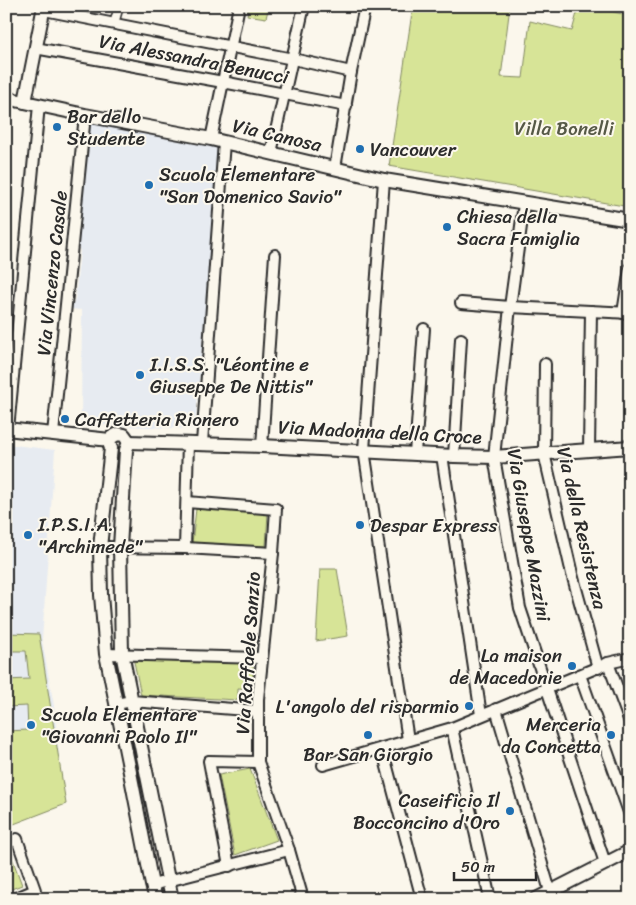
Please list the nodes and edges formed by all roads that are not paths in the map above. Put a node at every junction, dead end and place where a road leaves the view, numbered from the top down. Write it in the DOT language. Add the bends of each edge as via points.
graph roads {
  1 [pos="119,6"];
  2 [pos="304,6"];
  3 [pos="365,6"];
  4 [pos="236,7"];
  5 [pos="44,8"];
  6 [pos="114,24"];
  7 [pos="230,46"];
  8 [pos="35,48"];
  9 [pos="293,59"];
  10 [pos="351,72"];
  11 [pos="223,82"];
  12 [pos="285,94"];
  13 [pos="6,98"];
  14 [pos="25,102"];
  15 [pos="39,105"];
  16 [pos="346,106"];
  17 [pos="85,115"];
  18 [pos="218,141"];
  19 [pos="271,153"];
  20 [pos="335,168"];
  21 [pos="384,180"];
  22 [pos="524,204"];
  23 [pos="630,220"];
  24 [pos="275,254"];
  25 [pos="630,268"];
  26 [pos="460,303"];
  27 [pos="510,307"];
  28 [pos="591,311"];
  29 [pos="626,313"];
  30 [pos="424,330"];
  31 [pos="461,339"];
  32 [pos="545,364"];
  33 [pos="7,429"];
  34 [pos="53,434"];
  35 [pos="188,443"];
  36 [pos="202,443"];
  37 [pos="110,444"];
  38 [pos="127,446"];
  39 [pos="262,446"];
  40 [pos="630,447"];
  41 [pos="364,450"];
  42 [pos="589,450"];
  43 [pos="415,453"];
  44 [pos="544,453"];
  45 [pos="448,456"];
  46 [pos="494,456"];
  47 [pos="187,502"];
  48 [pos="120,547"];
  49 [pos="100,548"];
  50 [pos="185,548"];
  51 [pos="273,553"];
  52 [pos="122,653"];
  53 [pos="106,654"];
  54 [pos="262,658"];
  55 [pos="630,658"];
  56 [pos="603,666"];
  57 [pos="580,675"];
  58 [pos="546,688"];
  59 [pos="132,701"];
  60 [pos="116,704"];
  61 [pos="496,709"];
  62 [pos="258,711"];
  63 [pos="481,715"];
  64 [pos="630,722"];
  65 [pos="452,728"];
  66 [pos="408,740"];
  67 [pos="382,748"];
  68 [pos="258,762"];
  69 [pos="322,765"];
  70 [pos="630,815"];
  71 [pos="6,843"];
  72 [pos="289,850"];
  73 [pos="630,851"];
  74 [pos="605,863"];
  75 [pos="229,866"];
  76 [pos="168,880"];
  77 [pos="152,884"];
  78 [pos="550,891"];
  79 [pos="14,899"];
  80 [pos="156,899"];
  81 [pos="172,899"];
  82 [pos="303,899"];
  83 [pos="422,899"];
  84 [pos="490,899"];
  85 [pos="536,899"];
  1 -- 6 [label="street"];
  2 -- 9 [label="street"];
  3 -- 10 [label="street"];
  4 -- 7 [label="street"];
  5 -- 6 [label="street"];
  5 -- 8 [label="street"];
  6 -- 7 [label="street"];
  7 -- 9 [label="street"];
  7 -- 11 [label="street"];
  8 -- 11 [label="street, Via Alessandra Benucci"];
  8 -- 14 [label="street"];
  9 -- 10 [label="street"];
  9 -- 12 [label="street"];
  10 -- 16 [label="street"];
  11 -- 12 [label="street, Via Alessandra Benucci"];
  11 -- 18 [label="street"];
  12 -- 16 [label="street, Via Alessandra Benucci"];
  12 -- 19 [label="street"];
  13 -- 14 [label="street, Via Canosa"];
  14 -- 15 [label="street, Via Canosa"];
  15 -- 17 [label="street, Via Canosa"];
  15 -- 33 [label="street"];
  16 -- 20 [label="street"];
  17 -- 18 [label="street, Via Canosa"];
  17 -- 34 [label="street, Via Vincenzo Casale"];
  18 -- 19 [label="street, Via Canosa"];
  18 -- 36 [label="street"];
  19 -- 20 [label="street, Via Canosa"];
  20 -- 21 [label="street, Via Canosa"];
  21 -- 22 [label="street, Via Canosa"];
  21 -- 41 [label="street"];
  22 -- 23 [label="street, Via Canosa"];
  22 -- 27 [label="street, Via Giuseppe Mazzini"];
  24 -- 39 [label="street"];
  25 -- 29 [label="street"];
  26 -- 27 [label="street"];
  27 -- 28 [label="street"];
  27 -- 46 [label="street, Via Giuseppe Mazzini"];
  28 -- 29 [label="street"];
  28 -- 42 [label="street"];
  30 -- 43 [label="street"];
  31 -- 45 [label="street"];
  32 -- 44 [label="street, Via della Resistenza"];
  33 -- 34 [label="street, Via Madonna della Croce"];
  34 -- 37 [label="street, Via Madonna della Croce"];
  35 -- 36 [label="street, Via Madonna della Croce"];
  35 -- 38 [label="street, Via Madonna della Croce"];
  35 -- 47 [label="street"];
  36 -- 39 [label="street, Via Madonna della Croce"];
  37 -- 38 [label="street, Via Madonna della Croce" via="117,453"];
  37 -- 49 [label="street"];
  38 -- 48 [label="street"];
  39 -- 41 [label="street, Via Madonna della Croce"];
  40 -- 42 [label="street, Via Madonna della Croce"];
  41 -- 43 [label="street, Via Madonna della Croce"];
  41 -- 66 [label="street"];
  42 -- 44 [label="street, Via Madonna della Croce"];
  43 -- 45 [label="street, Via Madonna della Croce"];
  44 -- 46 [label="street, Via Madonna della Croce"];
  44 -- 56 [label="street, Via della Resistenza" via="572,574"];
  45 -- 46 [label="street, Via Madonna della Croce"];
  45 -- 63 [label="street"];
  46 -- 58 [label="street, Via Giuseppe Mazzini" via="520,608"];
  47 -- 50 [label="street"];
  47 -- 51 [label="street, Via Raffaele Sanzio" via="276,510"];
  48 -- 49 [label="street"];
  48 -- 50 [label="street"];
  48 -- 52 [label="street"];
  49 -- 53 [label="street"];
  50 -- 51 [label="street"];
  51 -- 54 [label="street, Via Raffaele Sanzio"];
  52 -- 53 [label="street"];
  52 -- 54 [label="street"];
  52 -- 59 [label="street"];
  53 -- 60 [label="street"];
  54 -- 62 [label="street, Via Raffaele Sanzio"];
  55 -- 56 [label="street"];
  56 -- 57 [label="street"];
  56 -- 64 [label="street, Via della Resistenza"];
  57 -- 58 [label="street"];
  57 -- 70 [label="street"];
  58 -- 61 [label="street"];
  58 -- 74 [label="street, Via Giuseppe Mazzini"];
  59 -- 60 [label="street"];
  59 -- 62 [label="street"];
  59 -- 76 [label="street"];
  60 -- 77 [label="street"];
  61 -- 63 [label="street"];
  61 -- 78 [label="street"];
  62 -- 68 [label="street, Via Raffaele Sanzio"];
  63 -- 65 [label="street"];
  65 -- 66 [label="street"];
  65 -- 84 [label="street"];
  66 -- 67 [label="street"];
  67 -- 69 [label="street"];
  67 -- 83 [label="street"];
  68 -- 72 [label="street, Via Raffaele Sanzio"];
  68 -- 75 [label="street" via="209,761"];
  71 -- 79 [label="street" via="16,839 34,890"];
  72 -- 75 [label="street"];
  72 -- 82 [label="street, Via Raffaele Sanzio"];
  73 -- 74 [label="street"];
  74 -- 78 [label="street"];
  75 -- 76 [label="street"];
  76 -- 77 [label="street"];
  76 -- 81 [label="street"];
  77 -- 80 [label="street"];
  78 -- 85 [label="street"];
}
